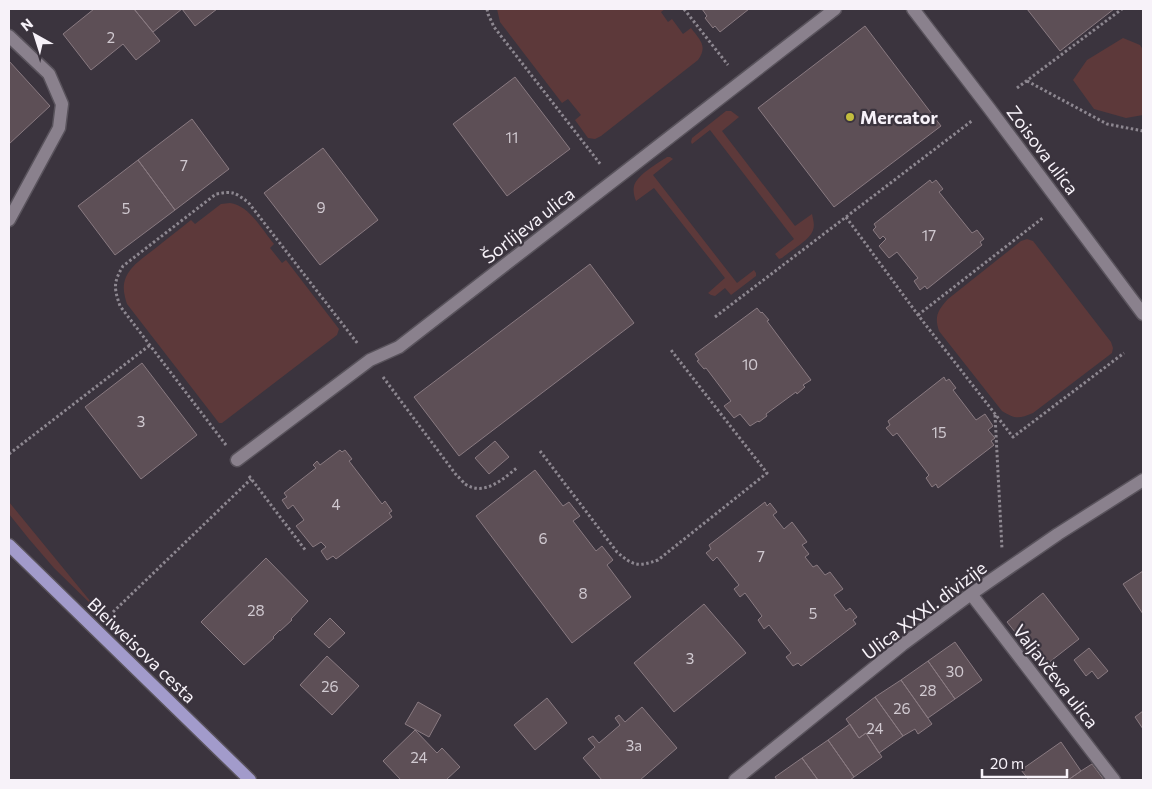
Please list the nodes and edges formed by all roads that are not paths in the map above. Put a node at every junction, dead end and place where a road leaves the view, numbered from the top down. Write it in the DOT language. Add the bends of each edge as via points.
graph roads {
  1 [pos="835,9"];
  2 [pos="912,9"];
  3 [pos="9,36"];
  4 [pos="9,220"];
  5 [pos="1143,314"];
  6 [pos="237,460"];
  7 [pos="1143,480"];
  8 [pos="9,544"];
  9 [pos="971,594"];
  10 [pos="250,780"];
  11 [pos="735,780"];
  12 [pos="1114,780"];
  1 -- 6 [label="street, Šorlijeva ulica" via="399,347 370,360"];
  2 -- 5 [label="street, Zoisova ulica"];
  3 -- 4 [label="street" via="49,74 62,104 59,128"];
  7 -- 9 [label="street, Ulica XXXI. divizije"];
  8 -- 10 [label="main road, Bleiweisova cesta"];
  9 -- 11 [label="street, Ulica XXXI. divizije"];
  9 -- 12 [label="street, Valjavčeva ulica"];
}
